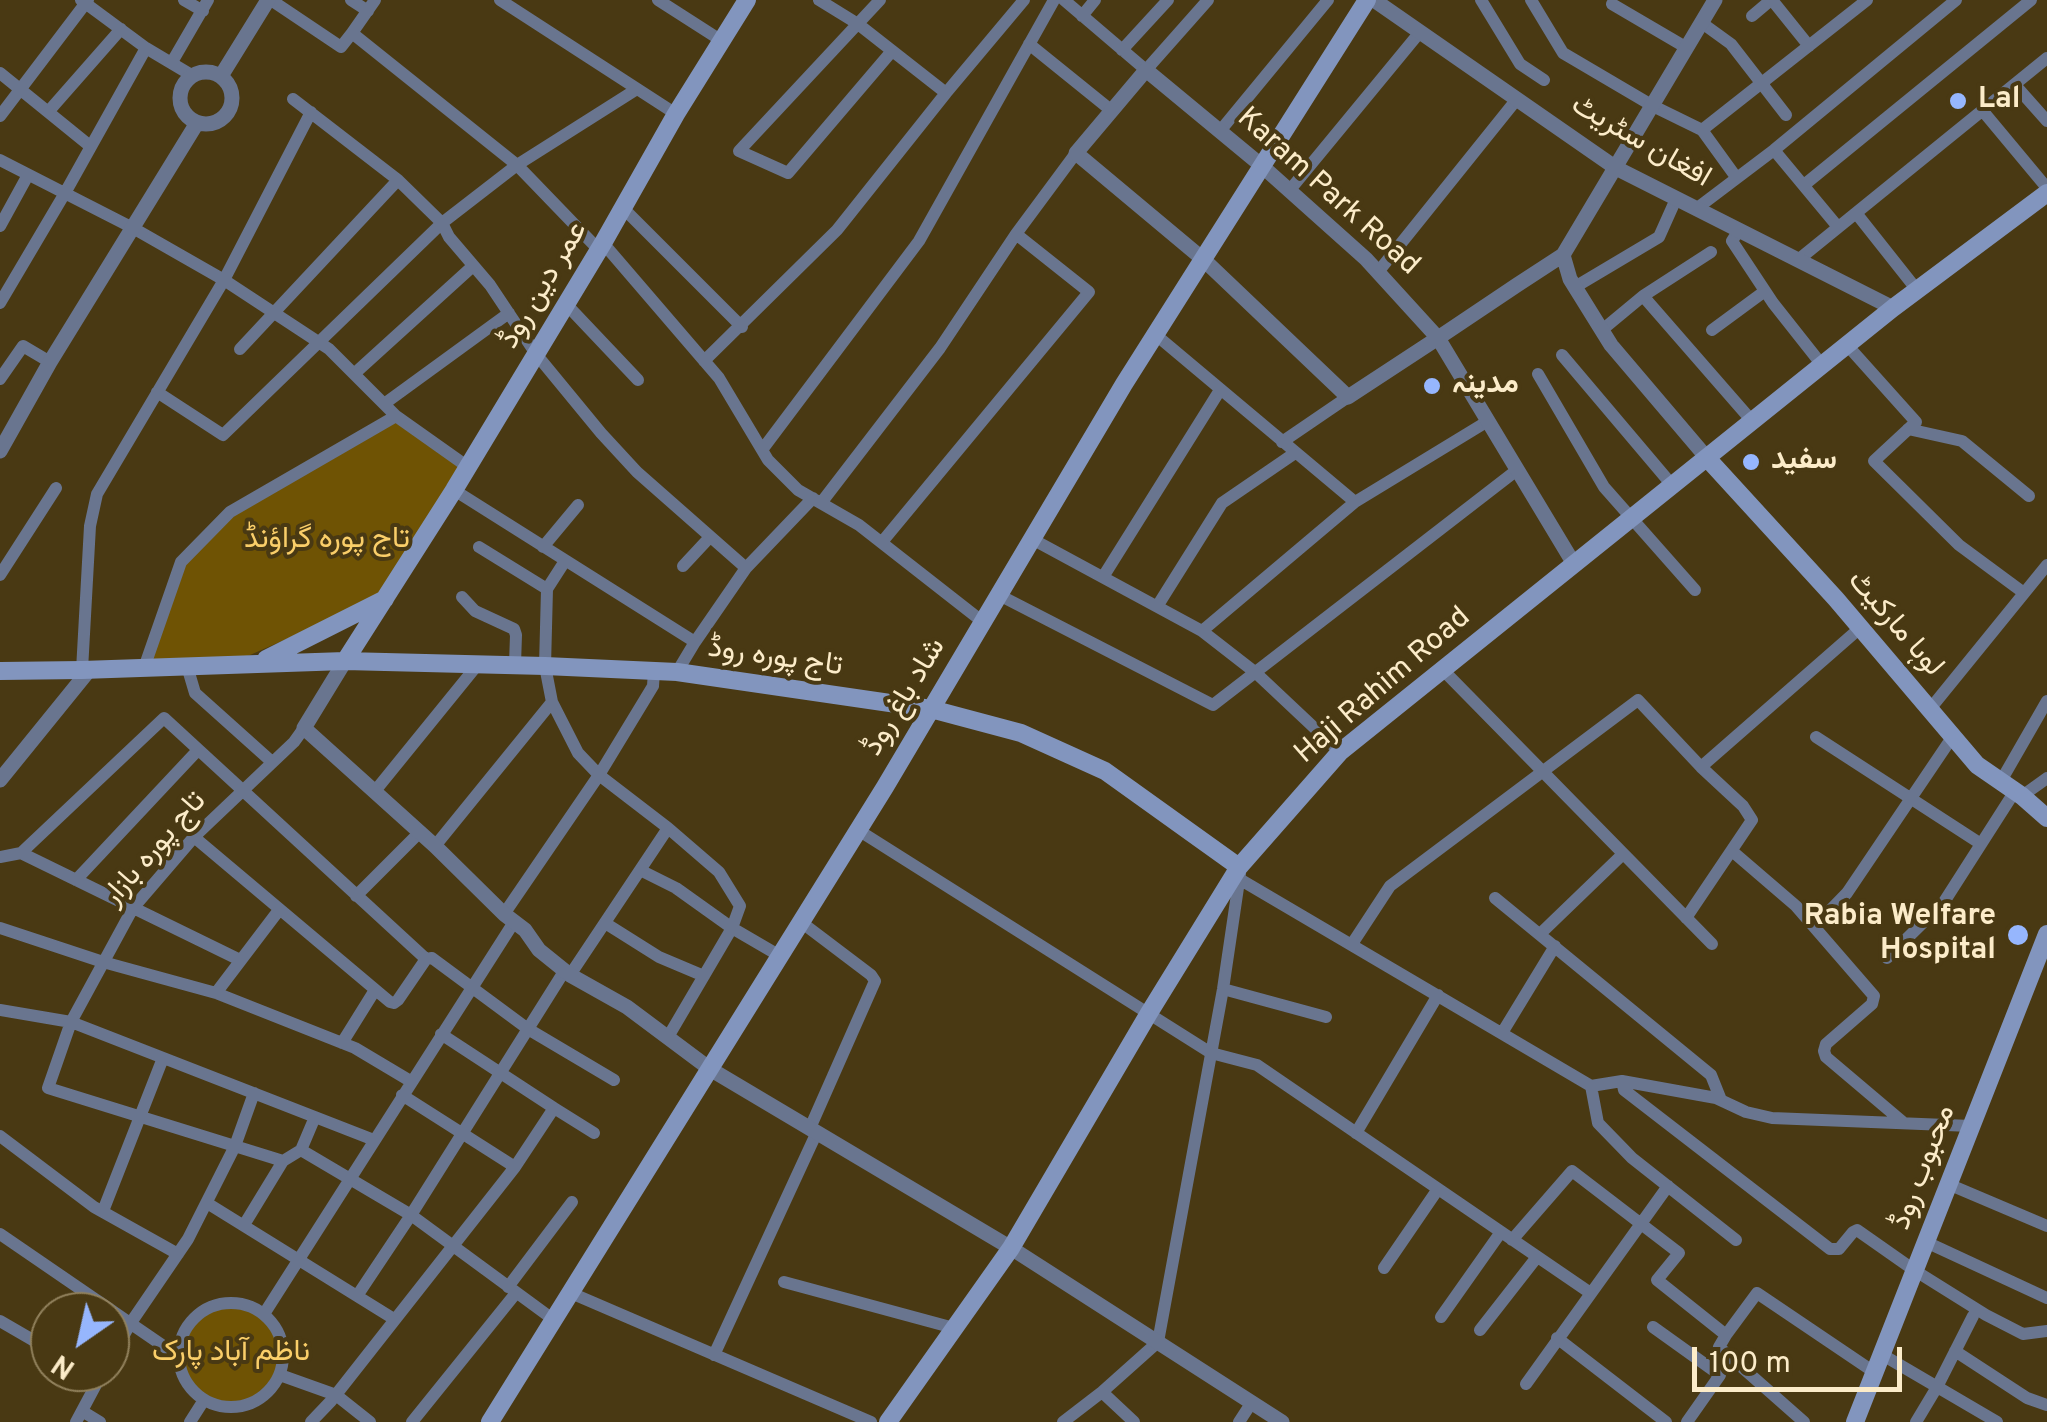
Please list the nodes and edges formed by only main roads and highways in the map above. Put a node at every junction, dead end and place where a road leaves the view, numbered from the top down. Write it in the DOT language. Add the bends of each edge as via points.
graph roads {
  1 [pos="747,0"];
  2 [pos="1371,0"];
  3 [pos="2047,190"];
  4 [pos="1707,458"];
  5 [pos="386,598"];
  6 [pos="345,661"];
  7 [pos="260,662"];
  8 [pos="0,670"];
  9 [pos="931,709"];
  10 [pos="2047,818"];
  11 [pos="1240,873"];
  12 [pos="2047,934"];
  13 [pos="490,1422"];
  14 [pos="888,1422"];
  15 [pos="1854,1422"];
  1 -- 5 [label="main road, عمر دین روڈ"];
  2 -- 9 [label="main road, شاد باغ روڈ" via="1156,335"];
  3 -- 4 [label="main road, Haji Rahim Road"];
  4 -- 10 [label="main road, لوہا مارکیٹ" via="1977,765"];
  4 -- 11 [label="main road, Haji Rahim Road" via="1340,752"];
  5 -- 6 [label="main road, عمر دین روڈ"];
  5 -- 7 [label="main road, تاج پورہ روڈ"];
  6 -- 7 [label="main road, تاج پورہ روڈ"];
  6 -- 9 [label="main road, تاج پورہ روڈ" via="677,672"];
  7 -- 8 [label="main road, تاج پورہ روڈ"];
  9 -- 11 [label="main road, تاج پورہ روڈ" via="1022,732 1105,771"];
  9 -- 13 [label="main road, شاد باغ روڈ"];
  11 -- 14 [label="main road, Haji Rahim Road" via="1011,1248"];
  12 -- 15 [label="main road, محبوب روڈ"];
}
